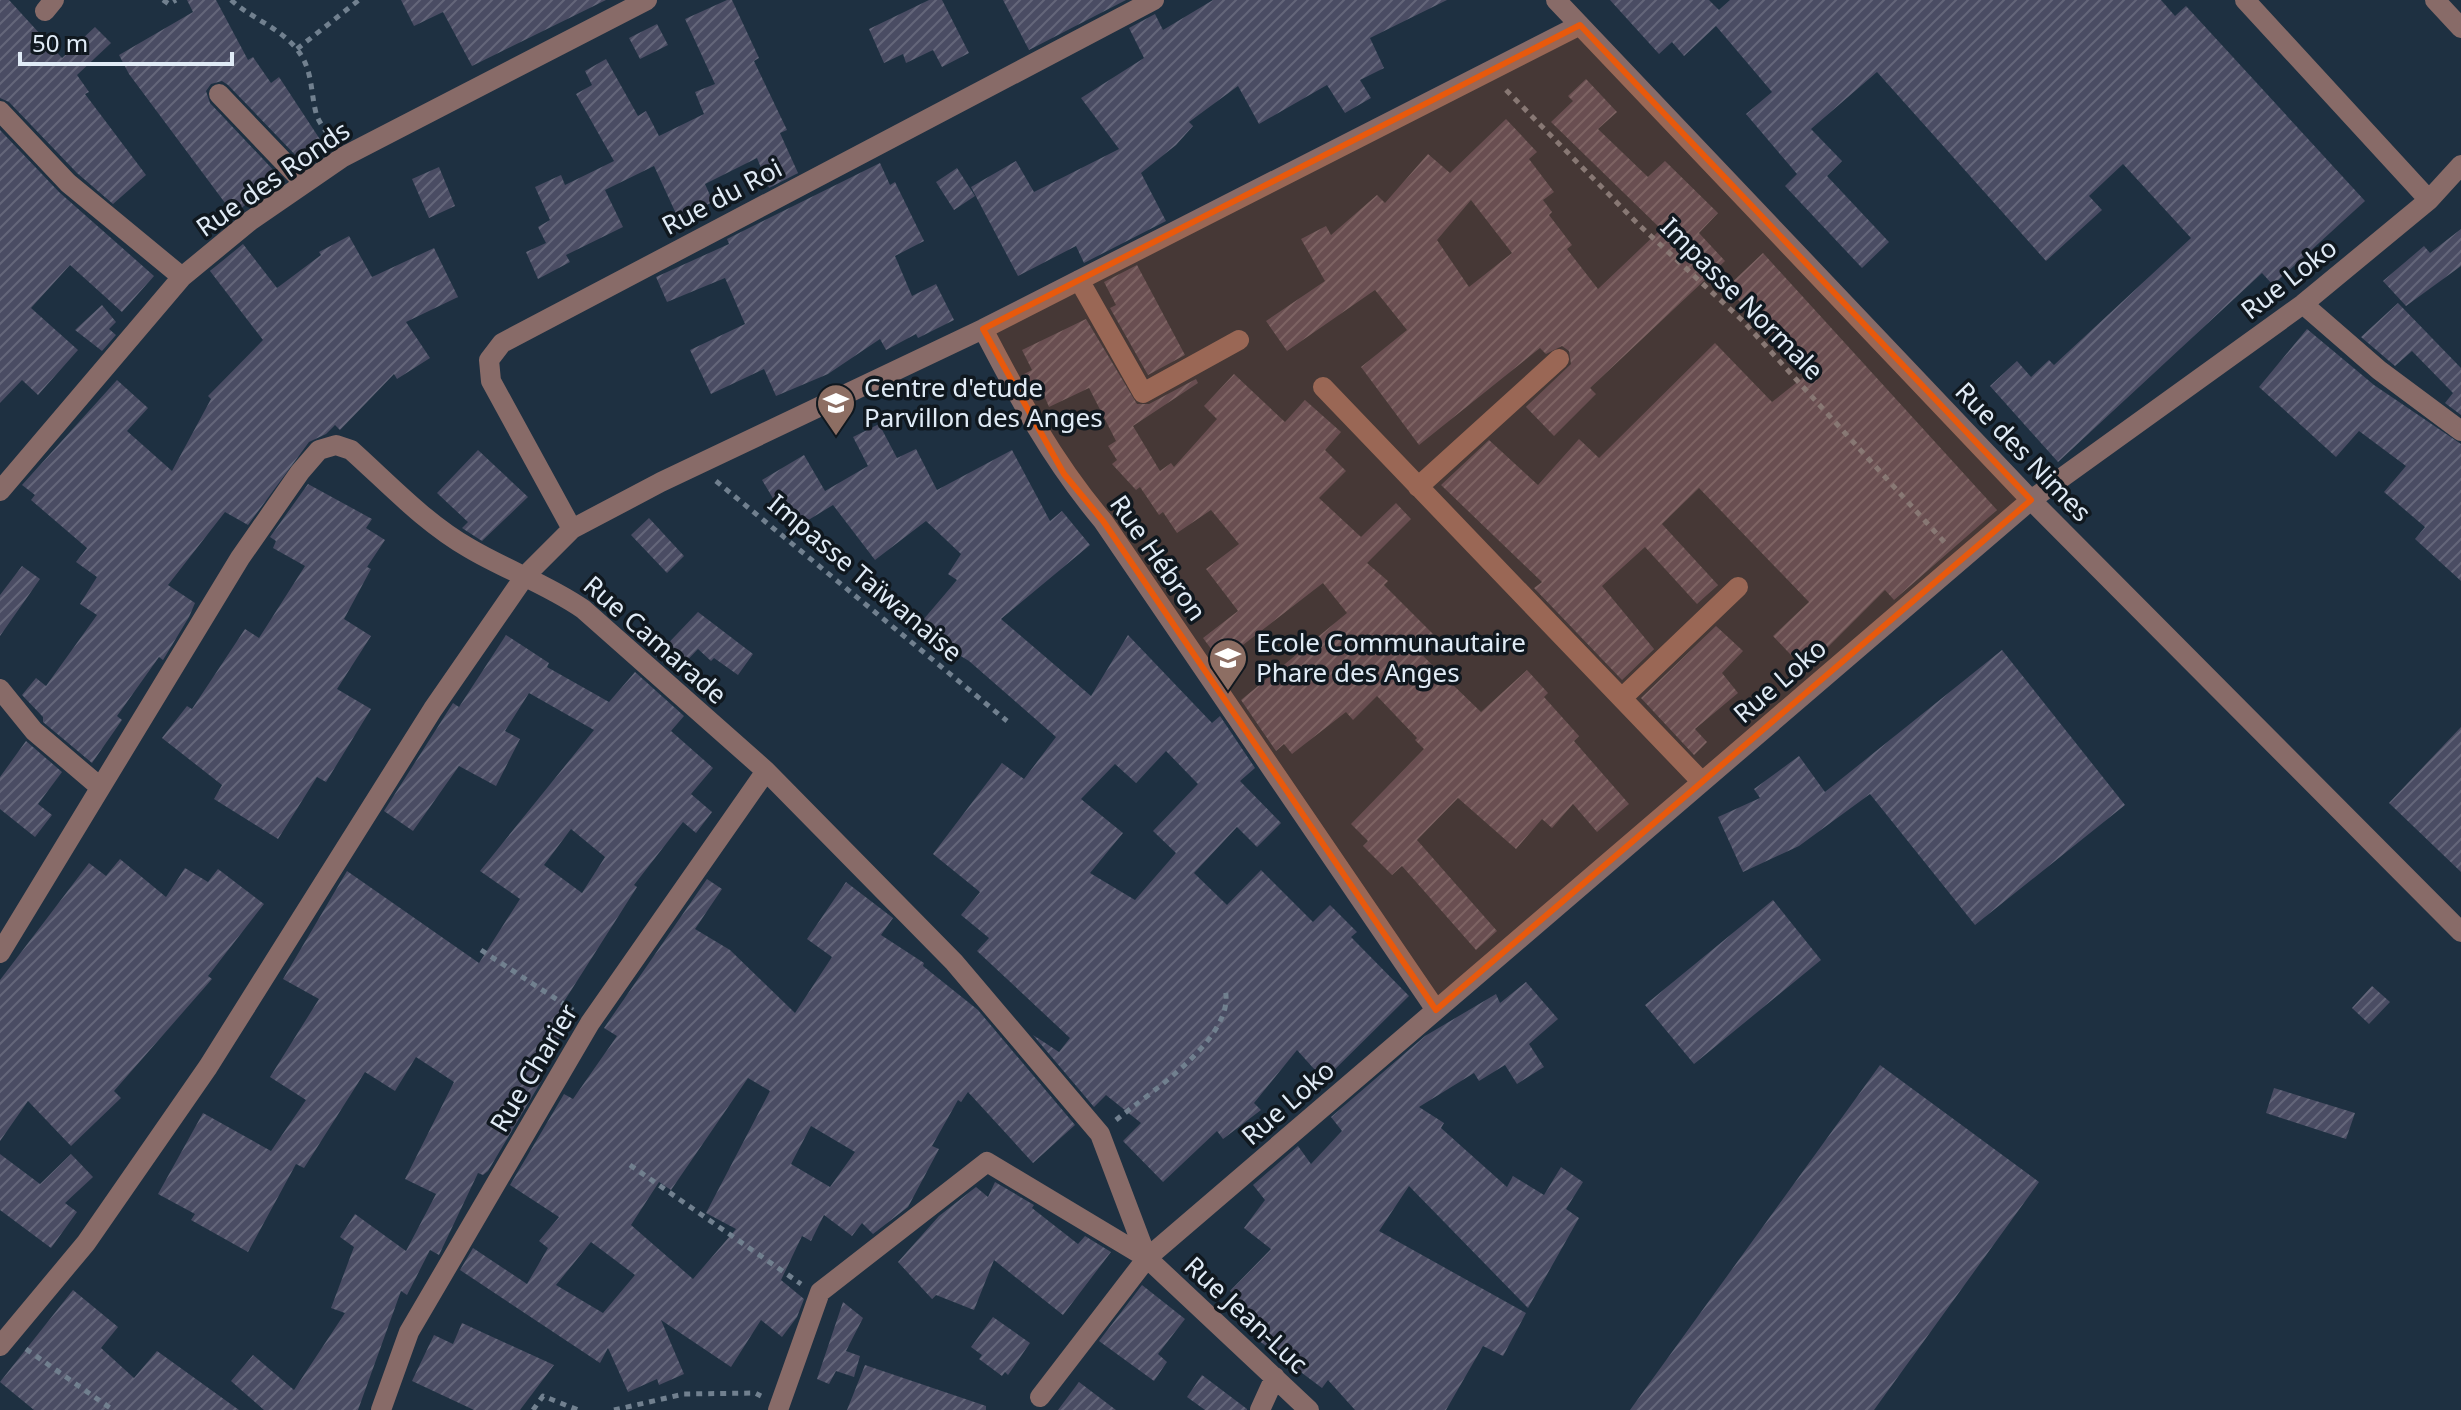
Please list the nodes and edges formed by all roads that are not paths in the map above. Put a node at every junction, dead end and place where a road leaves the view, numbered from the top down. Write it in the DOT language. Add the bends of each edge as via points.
graph roads {
  1 [pos="647,0"];
  2 [pos="1154,0"];
  3 [pos="1556,0"];
  4 [pos="2245,0"];
  5 [pos="2435,0"];
  6 [pos="1580,25"];
  7 [pos="2461,28"];
  8 [pos="219,94"];
  9 [pos="0,111"];
  10 [pos="2461,165"];
  11 [pos="304,183"];
  12 [pos="2429,200"];
  13 [pos="182,277"];
  14 [pos="1079,280"];
  15 [pos="2303,304"];
  16 [pos="983,329"];
  17 [pos="1239,340"];
  18 [pos="1559,359"];
  19 [pos="1323,387"];
  20 [pos="2461,431"];
  21 [pos="1418,487"];
  22 [pos="0,491"];
  23 [pos="2031,500"];
  24 [pos="572,529"];
  25 [pos="525,576"];
  26 [pos="1738,587"];
  27 [pos="0,689"];
  28 [pos="1622,698"];
  29 [pos="766,771"];
  30 [pos="1702,782"];
  31 [pos="100,787"];
  32 [pos="2461,932"];
  33 [pos="0,953"];
  34 [pos="1436,1010"];
  35 [pos="1147,1258"];
  36 [pos="3,1341"];
  37 [pos="1275,1377"];
  38 [pos="1040,1397"];
  39 [pos="778,1408"];
  40 [pos="381,1410"];
  41 [pos="1260,1410"];
  42 [pos="1309,1410"];
  1 -- 11 [label="street, Rue des Ronds" via="343,157"];
  2 -- 24 [label="street, Rue du Roi" via="502,343 489,360 491,381"];
  3 -- 6 [label="street, Rue des Nimes"];
  4 -- 12 [label="street"];
  5 -- 7 [label="street"];
  6 -- 14 [label="street"];
  6 -- 23 [label="street, Rue des Nimes"];
  8 -- 11 [label="street"];
  9 -- 13 [label="street" via="68,183"];
  10 -- 12 [label="street, Rue Loko"];
  11 -- 13 [label="street, Rue des Ronds"];
  12 -- 15 [label="street, Rue Loko"];
  13 -- 22 [label="street, Rue des Ronds"];
  14 -- 16 [label="street"];
  14 -- 17 [label="street" via="1143,393"];
  15 -- 20 [label="street"];
  15 -- 23 [label="street, Rue Loko"];
  16 -- 24 [label="street"];
  16 -- 34 [label="street, Rue Hébron" via="1064,474 1112,534"];
  18 -- 21 [label="street"];
  19 -- 21 [label="street"];
  21 -- 28 [label="street"];
  23 -- 30 [label="street, Rue Loko"];
  23 -- 32 [label="street, Rue des Nimes"];
  24 -- 25 [label="street"];
  25 -- 29 [label="street, Rue Camarade" via="583,609"];
  25 -- 31 [label="street, Rue Camarade" via="443,532 351,450 336,445 319,450 240,558"];
  25 -- 36 [label="street" via="433,709 208,1067 86,1243"];
  26 -- 28 [label="street"];
  27 -- 31 [label="street" via="34,731"];
  28 -- 30 [label="street"];
  29 -- 35 [label="street, Rue Camarade" via="954,962 1100,1134"];
  29 -- 40 [label="street, Rue Charier" via="590,1023 409,1332"];
  30 -- 34 [label="street, Rue Loko"];
  31 -- 33 [label="street, Rue Camarade"];
  34 -- 35 [label="street, Rue Loko"];
  35 -- 37 [label="street, Rue Jean-Luc"];
  35 -- 38 [label="street, Rue Loko"];
  35 -- 39 [label="street" via="987,1162 820,1292"];
  37 -- 41 [label="street"];
  37 -- 42 [label="street, Rue Jean-Luc"];
}
